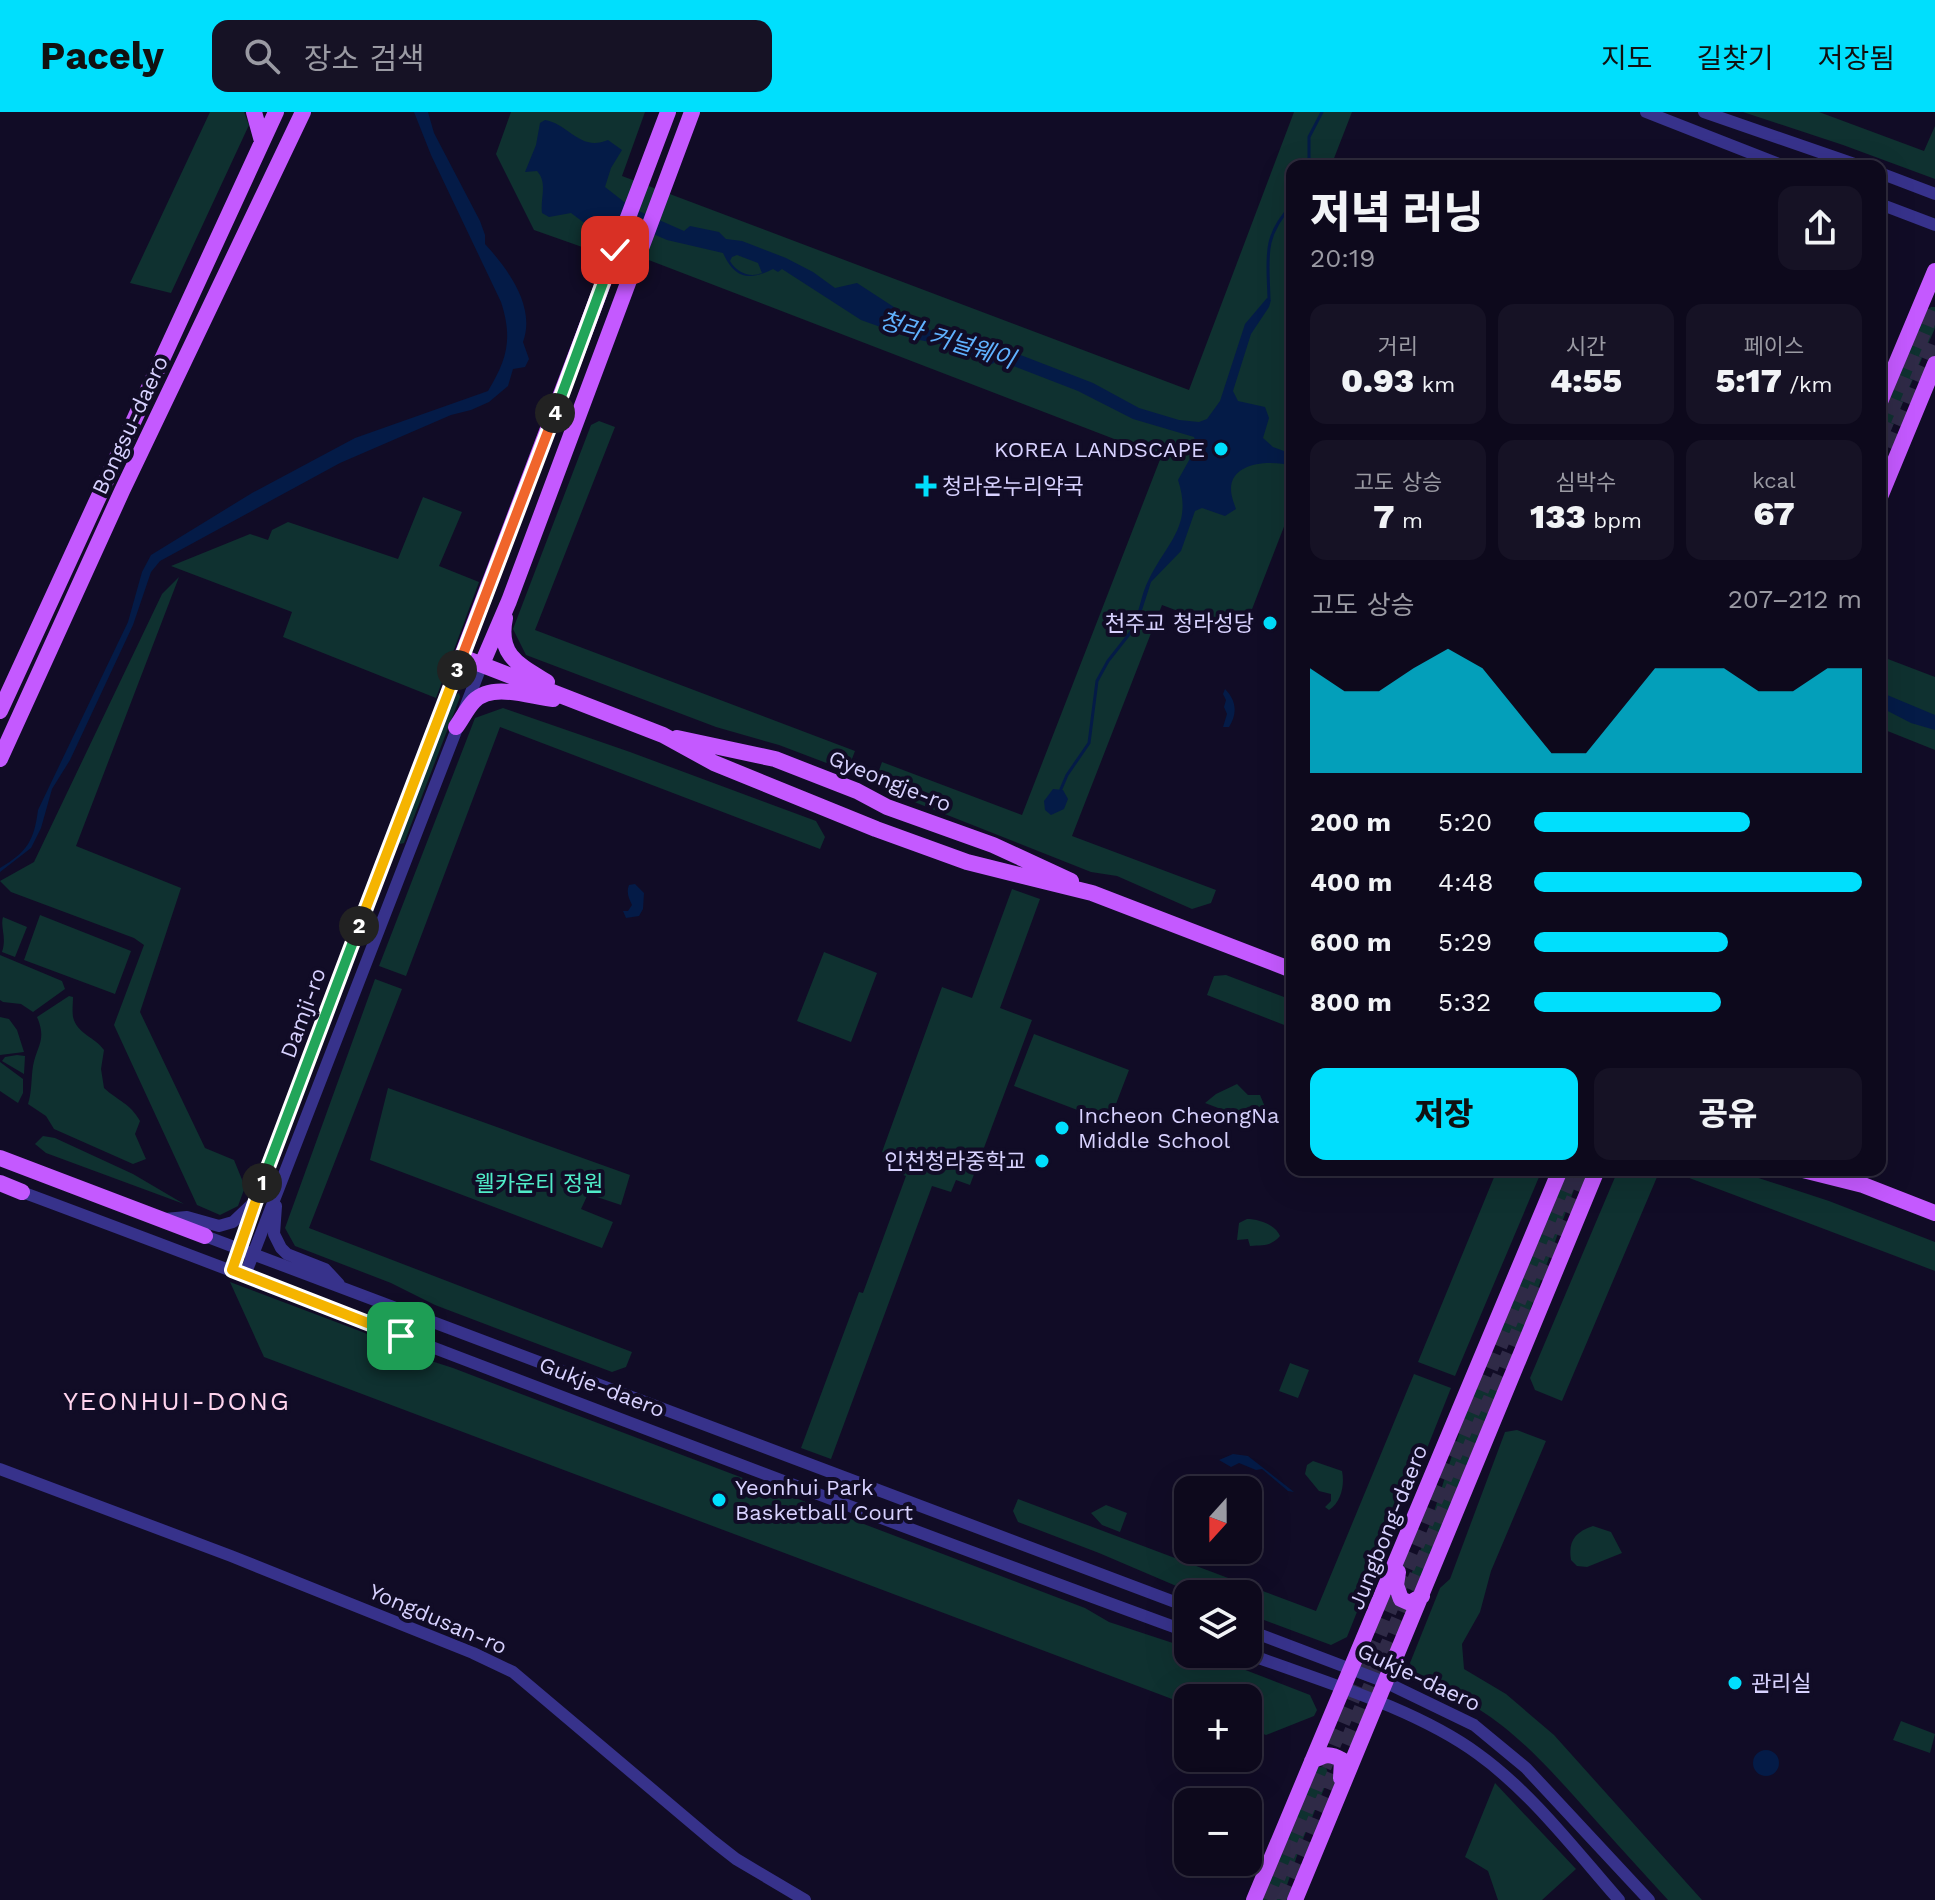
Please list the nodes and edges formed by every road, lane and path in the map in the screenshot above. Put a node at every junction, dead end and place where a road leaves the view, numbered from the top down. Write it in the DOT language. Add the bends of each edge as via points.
graph roads {
  1 [pos="254,112"];
  2 [pos="276,112"];
  3 [pos="303,112"];
  4 [pos="668,112"];
  5 [pos="692,112"];
  6 [pos="1646,112"];
  7 [pos="1704,112"];
  8 [pos="262,141"];
  9 [pos="1769,160"];
  10 [pos="1843,160"];
  11 [pos="253,162"];
  12 [pos="275,171"];
  13 [pos="1886,175"];
  14 [pos="1935,194"];
  15 [pos="1886,206"];
  16 [pos="1935,225"];
  17 [pos="1935,271"];
  18 [pos="1929,299"];
  19 [pos="1935,364"];
  20 [pos="1886,389"];
  21 [pos="1886,482"];
  22 [pos="509,601"];
  23 [pos="462,657"];
  24 [pos="482,664"];
  25 [pos="452,682"];
  26 [pos="579,701"];
  27 [pos="0,711"];
  28 [pos="456,727"];
  29 [pos="663,735"];
  30 [pos="0,759"];
  31 [pos="1092,893"];
  32 [pos="1286,968"];
  33 [pos="0,1158"];
  34 [pos="1558,1176"];
  35 [pos="1588,1176"];
  36 [pos="1594,1176"];
  37 [pos="1827,1176"];
  38 [pos="1847,1176"];
  39 [pos="0,1183"];
  40 [pos="261,1184"];
  41 [pos="1863,1185"];
  42 [pos="22,1192"];
  43 [pos="278,1193"];
  44 [pos="1585,1198"];
  45 [pos="1935,1213"];
  46 [pos="165,1219"];
  47 [pos="205,1236"];
  48 [pos="239,1248"];
  49 [pos="253,1253"];
  50 [pos="232,1270"];
  51 [pos="245,1275"];
  52 [pos="341,1287"];
  53 [pos="0,1469"];
  54 [pos="1401,1555"];
  55 [pos="1422,1596"];
  56 [pos="1174,1602"];
  57 [pos="1174,1627"];
  58 [pos="1262,1635"];
  59 [pos="1262,1659"];
  60 [pos="1352,1669"];
  61 [pos="1385,1682"];
  62 [pos="1343,1689"];
  63 [pos="1376,1703"];
  64 [pos="1312,1761"];
  65 [pos="1332,1810"];
  66 [pos="805,1900"];
  67 [pos="1254,1900"];
  68 [pos="1295,1900"];
  69 [pos="1619,1900"];
  70 [pos="1649,1900"];
  1 -- 8 [label="main road"];
  2 -- 8 [label="main road, Bongsu-daero"];
  3 -- 12 [label="main road, Bongsu-daero"];
  4 -- 23 [label="main road"];
  5 -- 22 [label="main road"];
  6 -- 9 [label="street"];
  7 -- 10 [label="street"];
  8 -- 11 [label="main road, Bongsu-daero"];
  11 -- 12 [label="main road" via="269,159"];
  11 -- 27 [label="main road, Bongsu-daero"];
  12 -- 30 [label="main road, Bongsu-daero"];
  13 -- 14 [label="street"];
  15 -- 16 [label="street"];
  17 -- 18 [label="main road"];
  18 -- 20 [label="main road"];
  19 -- 21 [label="main road"];
  22 -- 24 [label="main road"];
  22 -- 26 [label="main road" via="502,633 510,656"];
  23 -- 24 [label="main road, Gyeongje-ro"];
  23 -- 25 [label="main road"];
  24 -- 26 [label="main road, Gyeongje-ro"];
  24 -- 28 [label="street"];
  25 -- 40 [label="street, Damji-ro"];
  26 -- 28 [label="main road" via="487,692 475,699"];
  26 -- 29 [label="main road, Gyeongje-ro"];
  28 -- 43 [label="street"];
  29 -- 31 [label="main road, Gyeongje-ro" via="714,763 876,829 967,862"];
  29 -- 31 [label="main road, Gyeongje-ro" via="775,759 993,845"];
  31 -- 32 [label="main road, Gyeongje-ro"];
  33 -- 46 [label="main road, Gukje-daero"];
  34 -- 54 [label="main road, Jungbong-daero"];
  35 -- 44 [label="main road"];
  36 -- 44 [label="main road"];
  37 -- 41 [label="main road"];
  38 -- 41 [label="main road"];
  39 -- 42 [label="main road, Gukje-daero"];
  40 -- 43 [label="street" via="261,1211"];
  40 -- 46 [label="street" via="245,1214 227,1224"];
  40 -- 48 [label="street, Damji-ro"];
  41 -- 45 [label="main road"];
  42 -- 50 [label="street, Gukje-daero"];
  43 -- 49 [label="street"];
  43 -- 52 [label="street" via="276,1241 287,1254 325,1269"];
  44 -- 55 [label="main road"];
  46 -- 47 [label="main road, Gukje-daero"];
  47 -- 48 [label="street, Gukje-daero"];
  48 -- 49 [label="street, Gukje-daero"];
  48 -- 50 [label="street, Damji-ro"];
  49 -- 51 [label="street"];
  49 -- 52 [label="street, Gukje-daero"];
  50 -- 51 [label="street, Gukje-daero"];
  51 -- 57 [label="street, Gukje-daero"];
  52 -- 56 [label="street, Gukje-daero"];
  53 -- 66 [label="street, Yongdusan-ro" via="231,1556 513,1672 724,1850"];
  54 -- 55 [label="main road" via="1399,1597 1410,1603"];
  54 -- 60 [label="main road, Jungbong-daero"];
  55 -- 61 [label="main road"];
  58 -- 60 [label="street, Gukje-daero"];
  59 -- 62 [label="street, Gukje-daero"];
  60 -- 61 [label="street, Gukje-daero"];
  60 -- 62 [label="main road, Jungbong-daero"];
  61 -- 63 [label="main road"];
  61 -- 70 [label="street, Gukje-daero" via="1452,1712 1505,1748"];
  62 -- 63 [label="street, Gukje-daero"];
  62 -- 64 [label="main road, Jungbong-daero"];
  63 -- 65 [label="main road"];
  63 -- 69 [label="street, Gukje-daero" via="1447,1734 1496,1768"];
  64 -- 65 [label="main road" via="1329,1754 1342,1760"];
  64 -- 67 [label="main road, Jungbong-daero"];
  65 -- 68 [label="main road"];
}
